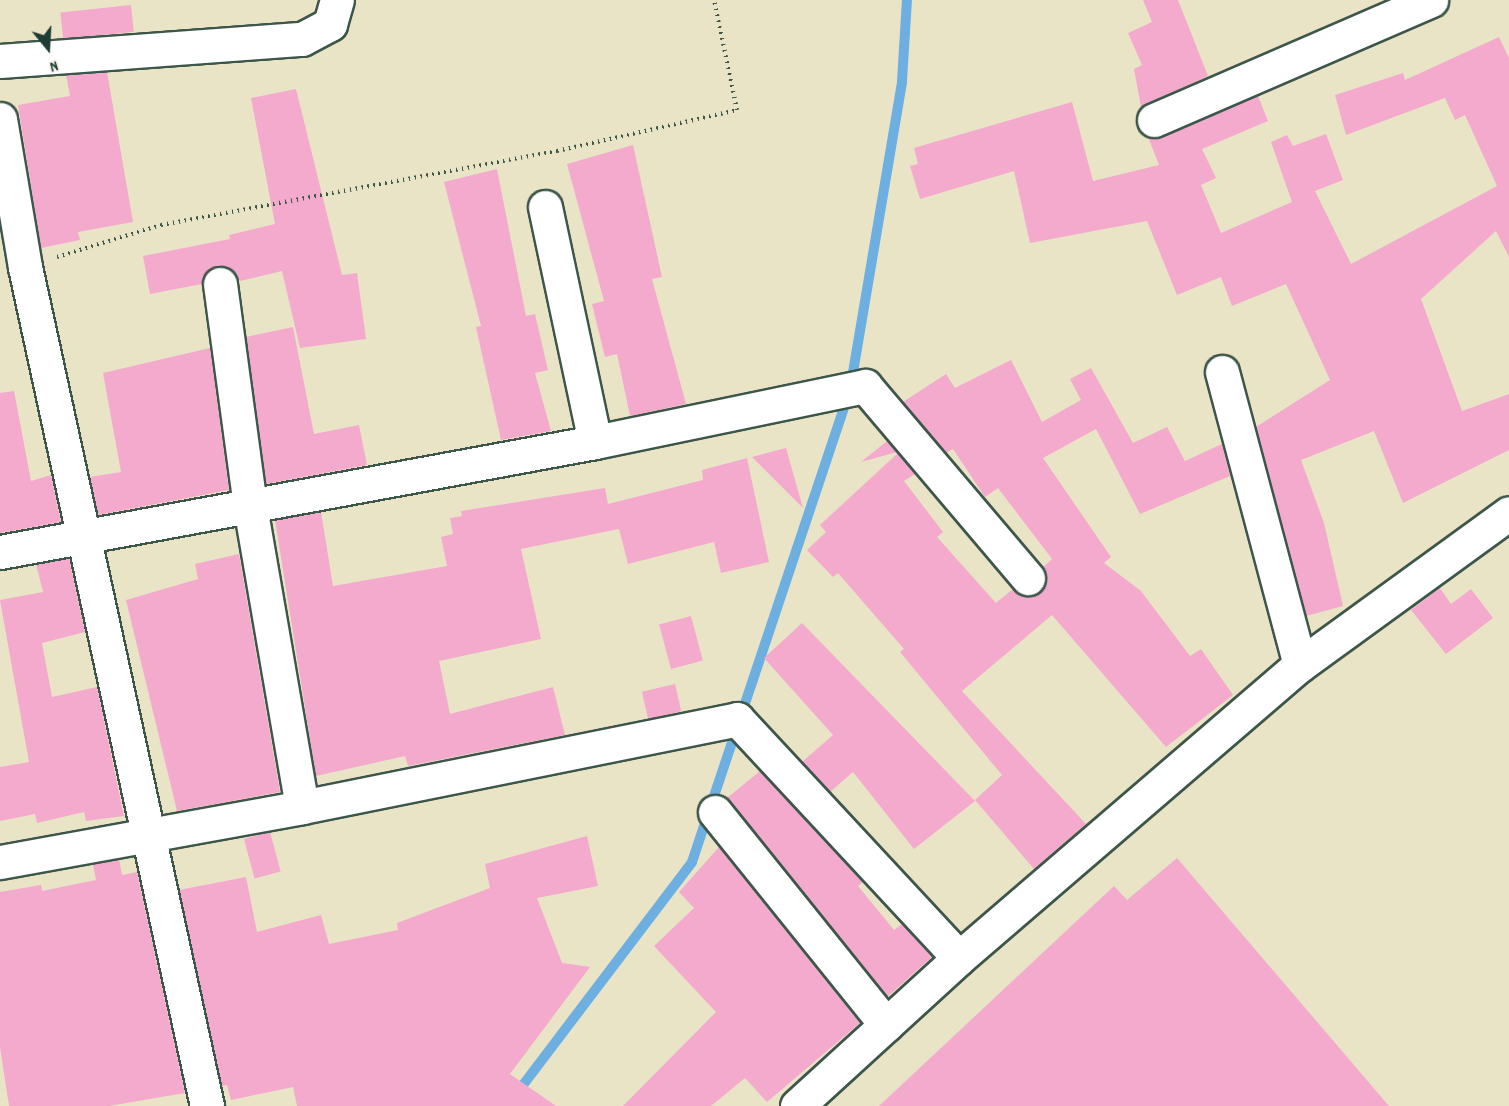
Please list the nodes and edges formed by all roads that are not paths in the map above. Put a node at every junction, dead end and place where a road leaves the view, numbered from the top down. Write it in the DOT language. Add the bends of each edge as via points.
graph roads {
  1 [pos="337,0"];
  2 [pos="1412,4"];
  3 [pos="0,61"];
  4 [pos="0,118"];
  5 [pos="1154,120"];
  6 [pos="545,207"];
  7 [pos="220,284"];
  8 [pos="1222,372"];
  9 [pos="595,442"];
  10 [pos="249,506"];
  11 [pos="1509,513"];
  12 [pos="84,535"];
  13 [pos="0,552"];
  14 [pos="1028,578"];
  15 [pos="1300,664"];
  16 [pos="302,807"];
  17 [pos="716,812"];
  18 [pos="149,832"];
  19 [pos="0,862"];
  20 [pos="959,958"];
  21 [pos="886,1025"];
  22 [pos="207,1106"];
  23 [pos="797,1106"];
  1 -- 3 [label="street" via="338,11 330,24 302,39"];
  2 -- 5 [label="street"];
  4 -- 12 [label="street" via="24,267"];
  6 -- 9 [label="street"];
  7 -- 10 [label="street"];
  8 -- 15 [label="street"];
  9 -- 10 [label="street"];
  9 -- 14 [label="street" via="865,386"];
  10 -- 12 [label="street"];
  10 -- 16 [label="street"];
  11 -- 15 [label="street"];
  12 -- 13 [label="street"];
  12 -- 18 [label="street"];
  15 -- 20 [label="street"];
  16 -- 18 [label="street"];
  16 -- 20 [label="street" via="737,719"];
  17 -- 21 [label="street"];
  18 -- 19 [label="street"];
  18 -- 22 [label="street"];
  20 -- 21 [label="street"];
  21 -- 23 [label="street"];
}
